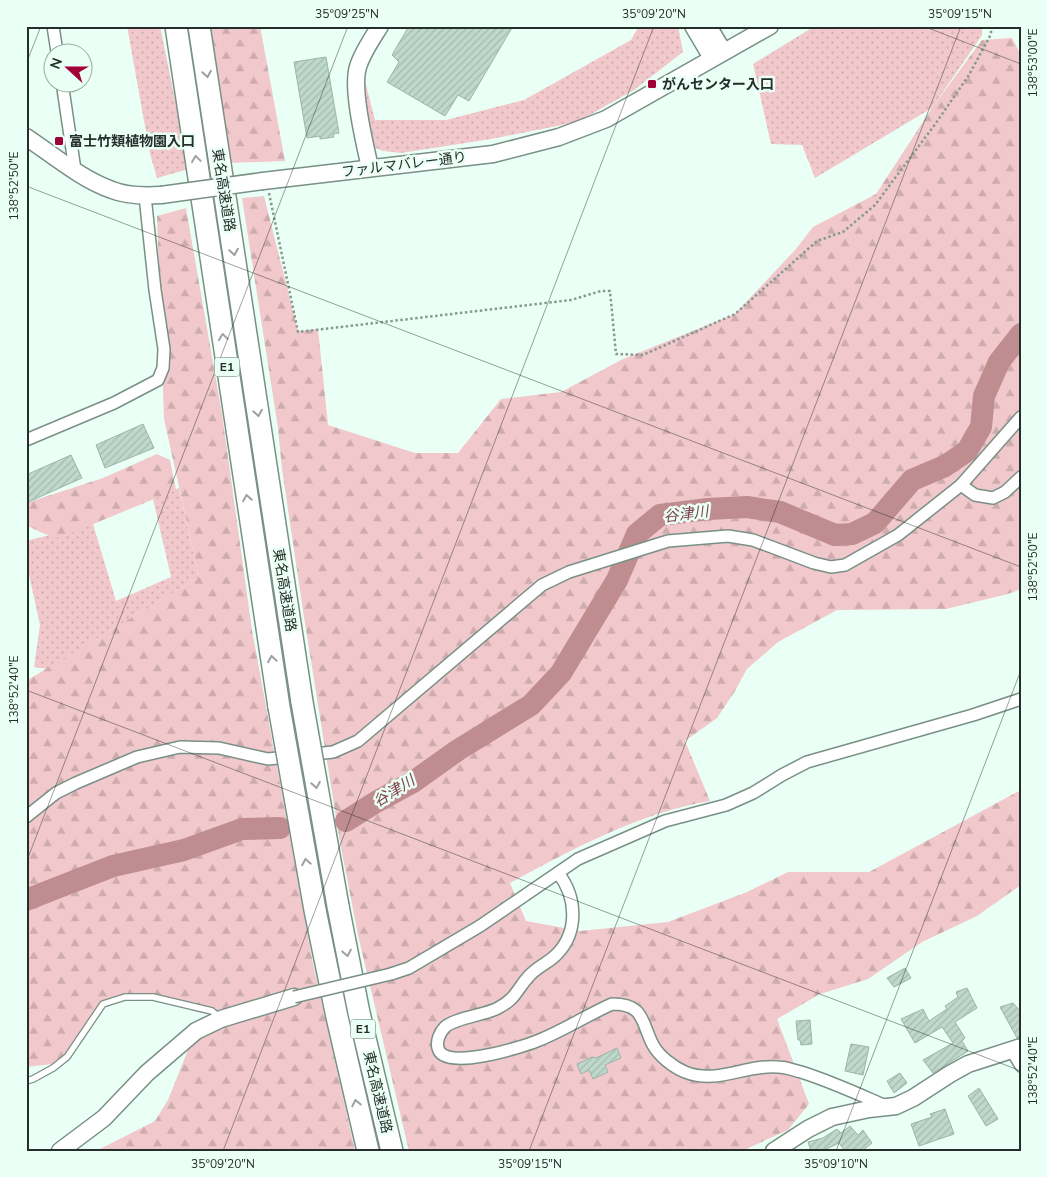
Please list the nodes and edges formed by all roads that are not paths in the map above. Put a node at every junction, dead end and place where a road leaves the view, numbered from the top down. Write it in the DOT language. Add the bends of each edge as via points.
graph roads {
  1 [pos="53,26"];
  2 [pos="176,26"];
  3 [pos="199,26"];
  4 [pos="380,26"];
  5 [pos="693,26"];
  6 [pos="708,26"];
  7 [pos="770,26"];
  8 [pos="56,42"];
  9 [pos="718,55"];
  10 [pos="63,92"];
  11 [pos="26,137"];
  12 [pos="370,168"];
  13 [pos="75,170"];
  14 [pos="145,196"];
  15 [pos="1021,417"];
  16 [pos="26,440"];
  17 [pos="1021,477"];
  18 [pos="962,485"];
  19 [pos="1021,699"];
  20 [pos="26,817"];
  21 [pos="558,873"];
  22 [pos="294,997"];
  23 [pos="221,1020"];
  24 [pos="1016,1049"];
  25 [pos="1021,1066"];
  26 [pos="26,1081"];
  27 [pos="886,1106"];
  28 [pos="60,1151"];
  29 [pos="368,1151"];
  30 [pos="392,1151"];
  31 [pos="774,1151"];
  1 -- 8 [label="street"];
  29 -- 2 [label="highway, 東名高速道路 / E1, one-way, bridge" via="315,910 279,707"];
  3 -- 30 [label="highway, 東名高速道路 / E1, one-way, bridge" via="302,702 359,1013"];
  4 -- 12 [label="street" via="357,68 356,97"];
  5 -- 9 [label="street"];
  6 -- 9 [label="street"];
  7 -- 9 [label="street, ファルマバレー通り"];
  9 -- 12 [label="street, ファルマバレー通り" via="606,119 559,137 493,154"];
  10 -- 13 [label="street"];
  11 -- 13 [label="street, ファルマバレー通り"];
  12 -- 14 [label="street, ファルマバレー通り, bridge"];
  13 -- 14 [label="street, ファルマバレー通り" via="113,191"];
  14 -- 16 [label="street" via="164,349 163,368 158,380"];
  15 -- 18 [label="street"];
  17 -- 18 [label="street" via="993,498 975,495"];
  18 -- 20 [label="street" via="898,535 845,565 830,567 753,540 728,536 668,541 569,572 542,586 358,741 333,752 268,759 219,748 180,747 137,757 76,783 56,793"];
  19 -- 21 [label="street" via="807,762 753,793 726,804 665,820 578,859"];
  21 -- 22 [label="street, bridge" via="480,926 409,968"];
  21 -- 27 [label="street" via="572,903 573,920 563,947 530,975 512,1000 496,1010 448,1024 437,1045 444,1056 462,1058 498,1054 538,1041 612,1004 624,1004 640,1013 653,1046 670,1064 685,1072 720,1077 766,1066 781,1067 820,1078"];
  22 -- 23 [label="street"];
  23 -- 26 [label="lane" via="212,1011 153,997 125,997 103,1004 68,1057"];
  23 -- 28 [label="street" via="196,1031 147,1073 104,1118"];
  24 -- 25 [label="street"];
  24 -- 27 [label="street" via="968,1064 914,1098 896,1106"];
  27 -- 31 [label="street" via="832,1117"];
}
